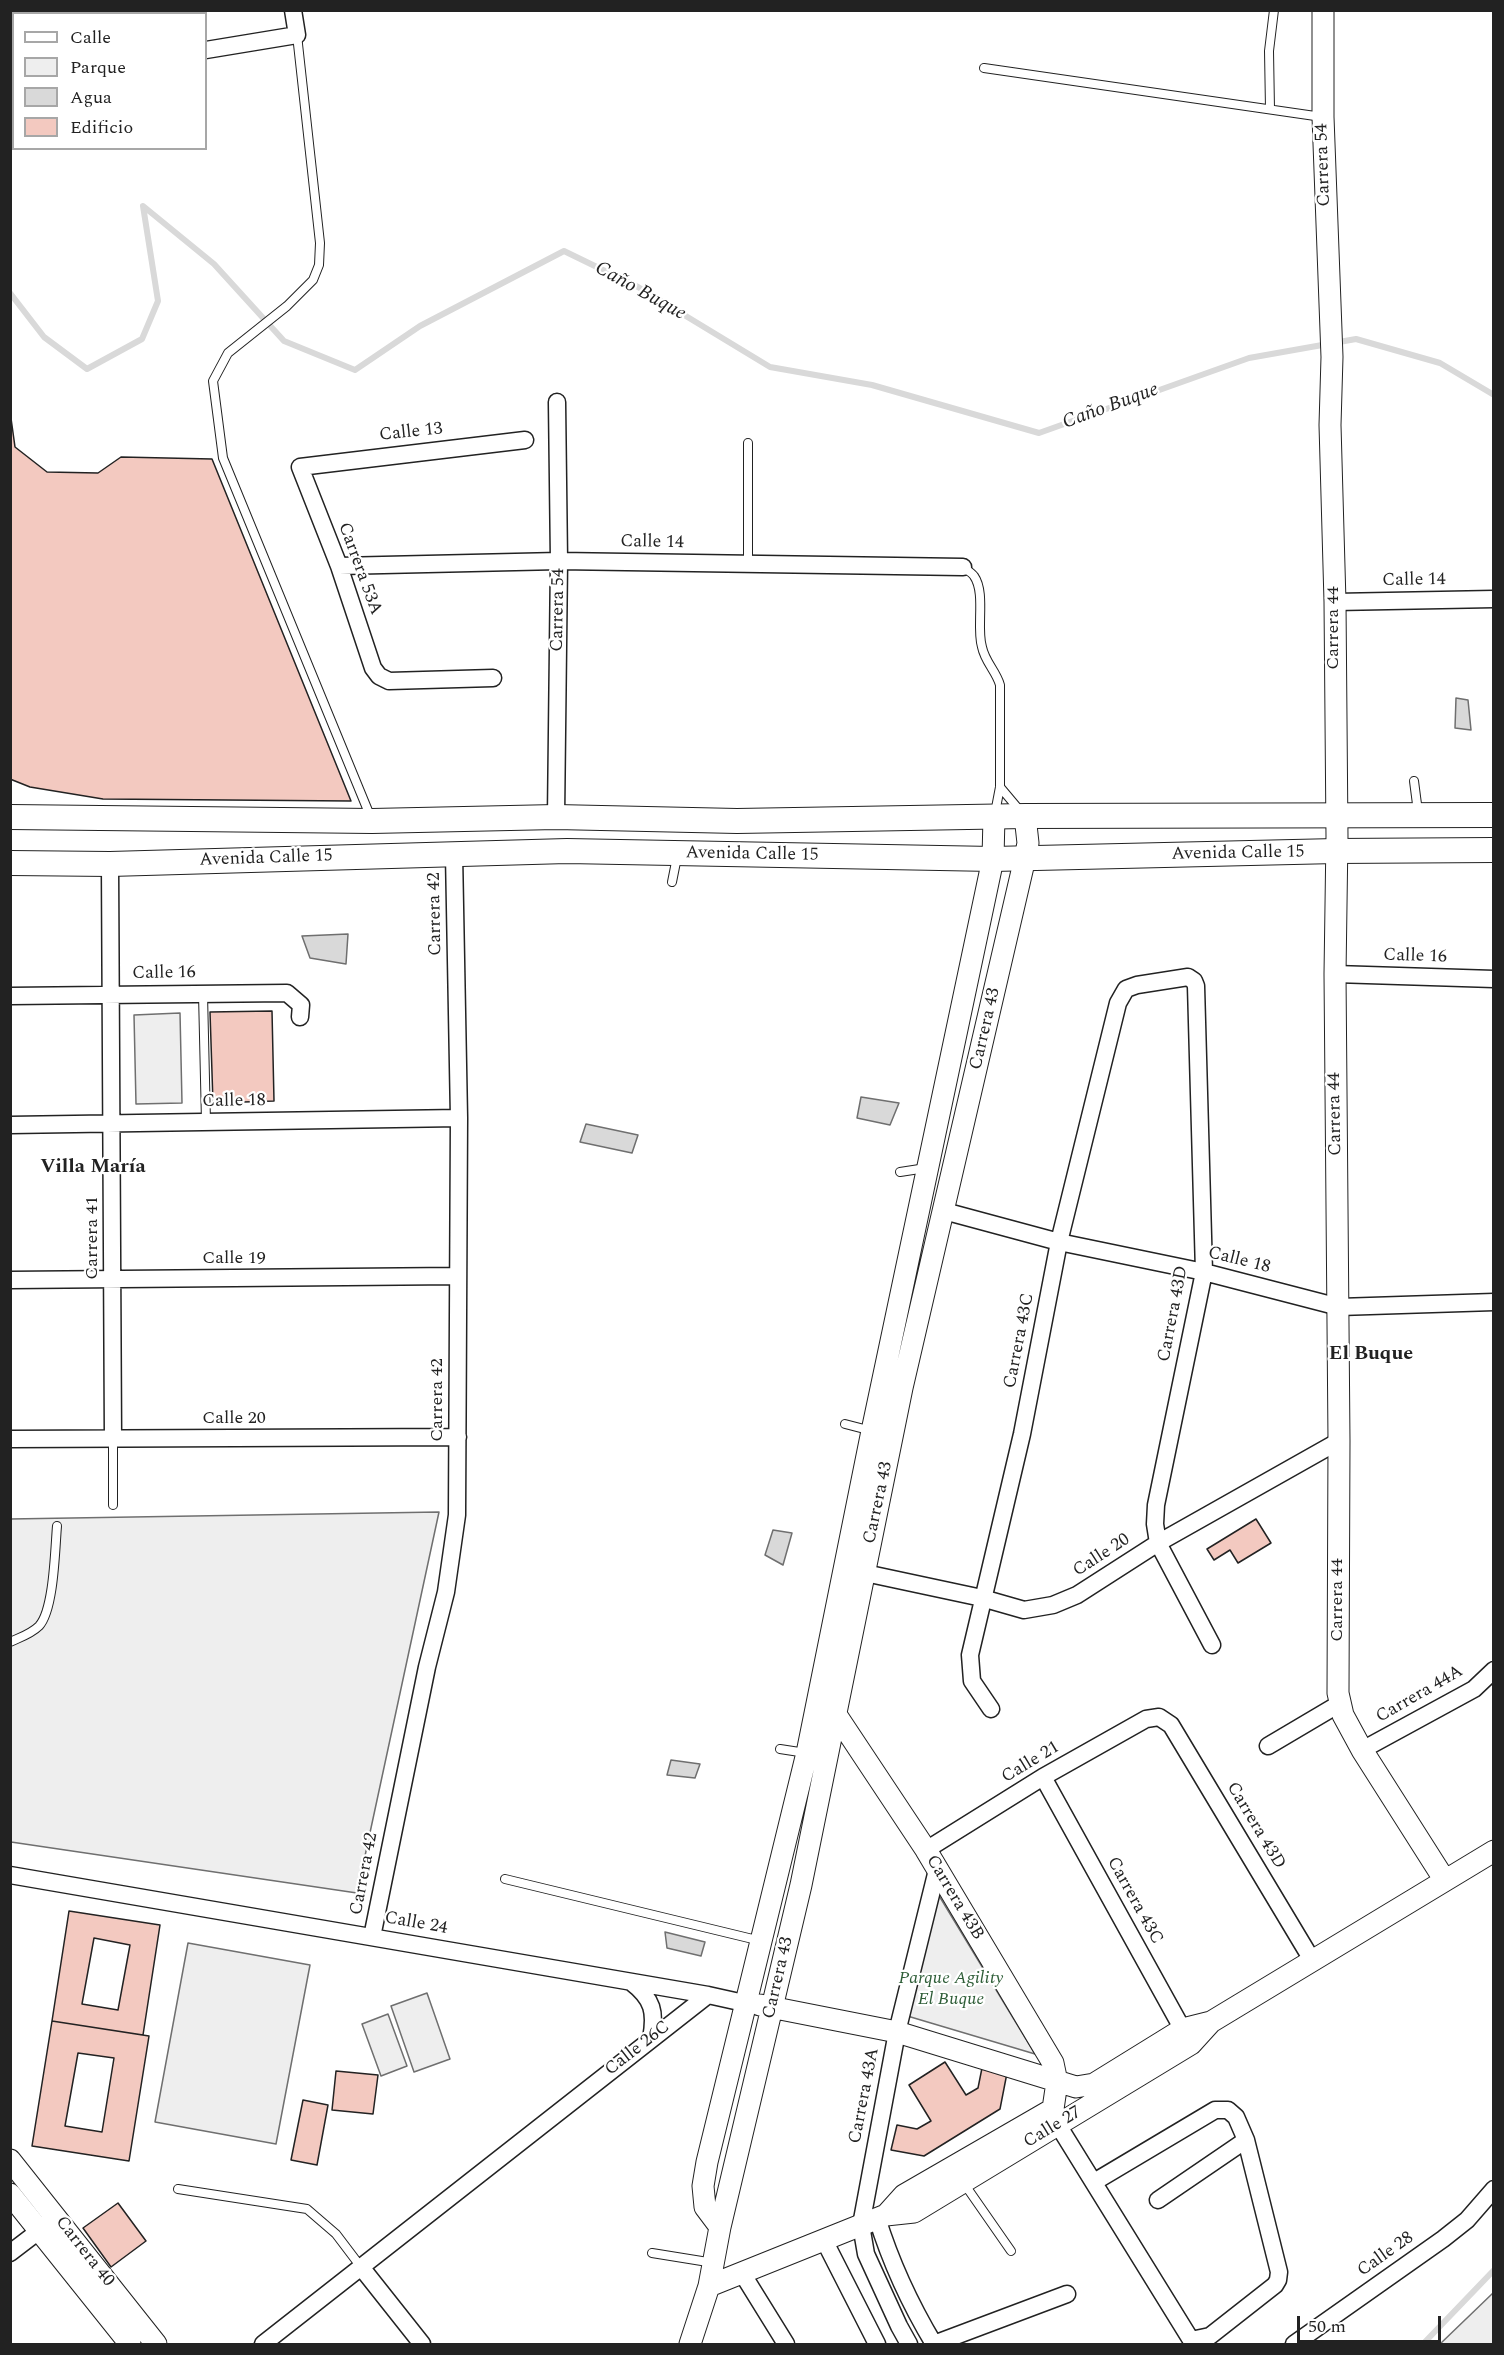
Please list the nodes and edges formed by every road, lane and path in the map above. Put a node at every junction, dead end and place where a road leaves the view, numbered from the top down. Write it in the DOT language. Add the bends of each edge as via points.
graph roads {
  1 [pos="293,10"];
  2 [pos="1274,10"];
  3 [pos="1323,10"];
  4 [pos="297,35"];
  5 [pos="207,50"];
  6 [pos="984,68"];
  7 [pos="1270,109"];
  8 [pos="1323,117"];
  9 [pos="1329,320"];
  10 [pos="557,402"];
  11 [pos="525,440"];
  12 [pos="748,443"];
  13 [pos="302,465"];
  14 [pos="560,561"];
  15 [pos="748,564"];
  16 [pos="339,566"];
  17 [pos="963,567"];
  18 [pos="1494,599"];
  19 [pos="1335,602"];
  20 [pos="493,678"];
  21 [pos="1414,781"];
  22 [pos="1000,787"];
  23 [pos="1336,815"];
  24 [pos="1418,815"];
  25 [pos="1494,815"];
  26 [pos="994,816"];
  27 [pos="1025,816"];
  28 [pos="10,817"];
  29 [pos="556,818"];
  30 [pos="372,821"];
  31 [pos="1494,850"];
  32 [pos="1336,851"];
  33 [pos="678,853"];
  34 [pos="454,854"];
  35 [pos="1024,858"];
  36 [pos="993,859"];
  37 [pos="10,863"];
  38 [pos="110,864"];
  39 [pos="672,882"];
  40 [pos="1335,974"];
  41 [pos="1494,979"];
  42 [pos="1137,985"];
  43 [pos="203,993"];
  44 [pos="112,995"];
  45 [pos="10,996"];
  46 [pos="300,1017"];
  47 [pos="459,1118"];
  48 [pos="206,1122"];
  49 [pos="112,1123"];
  50 [pos="10,1125"];
  51 [pos="929,1168"];
  52 [pos="900,1172"];
  53 [pos="944,1211"];
  54 [pos="1059,1242"];
  55 [pos="1204,1272"];
  56 [pos="457,1276"];
  57 [pos="112,1279"];
  58 [pos="10,1280"];
  59 [pos="1494,1302"];
  60 [pos="1339,1307"];
  61 [pos="845,1424"];
  62 [pos="872,1431"];
  63 [pos="458,1437"];
  64 [pos="892,1437"];
  65 [pos="10,1439"];
  66 [pos="112,1439"];
  67 [pos="1339,1441"];
  68 [pos="113,1505"];
  69 [pos="57,1526"];
  70 [pos="1158,1544"];
  71 [pos="865,1573"];
  72 [pos="982,1598"];
  73 [pos="10,1642"];
  74 [pos="1212,1645"];
  75 [pos="1494,1670"];
  76 [pos="1339,1704"];
  77 [pos="991,1709"];
  78 [pos="835,1713"];
  79 [pos="1159,1717"];
  80 [pos="1268,1746"];
  81 [pos="780,1749"];
  82 [pos="1362,1750"];
  83 [pos="817,1755"];
  84 [pos="1043,1777"];
  85 [pos="926,1850"];
  86 [pos="1494,1851"];
  87 [pos="937,1870"];
  88 [pos="10,1875"];
  89 [pos="505,1879"];
  90 [pos="1444,1880"];
  91 [pos="372,1937"];
  92 [pos="761,1941"];
  93 [pos="1312,1960"];
  94 [pos="631,1982"];
  95 [pos="708,1995"];
  96 [pos="744,2003"];
  97 [pos="773,2006"];
  98 [pos="897,2032"];
  99 [pos="1187,2036"];
  100 [pos="651,2039"];
  101 [pos="1057,2082"];
  102 [pos="1056,2117"];
  103 [pos="1246,2140"];
  104 [pos="10,2160"];
  105 [pos="962,2182"];
  106 [pos="1094,2182"];
  107 [pos="178,2189"];
  108 [pos="1494,2189"];
  109 [pos="10,2194"];
  110 [pos="1158,2200"];
  111 [pos="56,2217"];
  112 [pos="875,2219"];
  113 [pos="720,2227"];
  114 [pos="39,2231"];
  115 [pos="824,2240"];
  116 [pos="1011,2251"];
  117 [pos="10,2253"];
  118 [pos="652,2253"];
  119 [pos="714,2263"];
  120 [pos="361,2267"];
  121 [pos="742,2273"];
  122 [pos="709,2286"];
  123 [pos="1067,2294"];
  124 [pos="130,2344"];
  125 [pos="156,2344"];
  126 [pos="263,2344"];
  127 [pos="422,2344"];
  128 [pos="690,2344"];
  129 [pos="786,2344"];
  130 [pos="877,2344"];
  131 [pos="909,2344"];
  132 [pos="934,2344"];
  133 [pos="1294,2344"];
  1 -- 4 [label="street"];
  2 -- 7 [label="lane" via="1269,51"];
  3 -- 8 [label="street, Carrera 54"];
  4 -- 5 [label="street"];
  4 -- 30 [label="lane" via="320,243 319,265 313,280 287,306 228,353 213,381 223,458"];
  6 -- 7 [label="lane"];
  7 -- 8 [label="lane"];
  8 -- 9 [label="street, Carrera 54"];
  9 -- 19 [label="street, Carrera 44"];
  10 -- 14 [label="street, Carrera 54"];
  11 -- 13 [label="street, Calle 13"];
  12 -- 15 [label="lane"];
  13 -- 16 [label="street, Carrera 53A" via="300,469"];
  14 -- 15 [label="street, Calle 14"];
  14 -- 16 [label="street, Calle 14"];
  14 -- 29 [label="street, Carrera 54"];
  15 -- 17 [label="street, Calle 14"];
  16 -- 20 [label="street, Carrera 53A" via="379,676 388,681"];
  17 -- 22 [label="lane, Carrera 43" via="974,576 979,588 981,645 1000,685"];
  18 -- 19 [label="street, Calle 14"];
  19 -- 23 [label="street, Carrera 44"];
  21 -- 24 [label="lane"];
  22 -- 26 [label="lane, Carrera 43"];
  22 -- 27 [label="lane"];
  23 -- 24 [label="main road, Avenida Calle 15"];
  23 -- 27 [label="main road, Avenida Calle 15"];
  23 -- 32 [label="street, Carrera 44"];
  24 -- 25 [label="main road, Avenida Calle 15"];
  26 -- 27 [label="main road, Avenida Calle 15"];
  26 -- 29 [label="main road, Avenida Calle 15" via="737,821"];
  26 -- 36 [label="street, Carrera 43"];
  27 -- 35 [label="street, Carrera 43" via="1028,843"];
  28 -- 30 [label="main road, Avenida Calle 15"];
  29 -- 30 [label="main road, Avenida Calle 15"];
  31 -- 32 [label="main road, Avenida Calle 15"];
  32 -- 35 [label="main road, Avenida Calle 15"];
  32 -- 40 [label="street, Carrera 44"];
  33 -- 34 [label="main road, Avenida Calle 15"];
  33 -- 36 [label="main road, Avenida Calle 15"];
  33 -- 39 [label="lane"];
  34 -- 38 [label="main road, Avenida Calle 15"];
  34 -- 47 [label="street, Carrera 42"];
  35 -- 36 [label="main road, Avenida Calle 15"];
  35 -- 53 [label="street, Carrera 43"];
  36 -- 51 [label="street, Carrera 43"];
  37 -- 38 [label="main road, Avenida Calle 15"];
  38 -- 44 [label="street, Carrera 41"];
  40 -- 41 [label="street, Calle 16"];
  40 -- 60 [label="street, Carrera 44"];
  42 -- 54 [label="street, Carrera 43C" via="1126,989 1118,1003"];
  42 -- 55 [label="street, Carrera 43D" via="1188,977 1196,986"];
  43 -- 44 [label="street, Calle 16"];
  43 -- 46 [label="street, Calle 16" via="287,993 301,1005"];
  43 -- 48 [label="lane"];
  44 -- 45 [label="street, Calle 16"];
  44 -- 49 [label="street, Carrera 41"];
  47 -- 48 [label="street, Calle 18"];
  47 -- 56 [label="street, Carrera 42"];
  48 -- 49 [label="street, Calle 18"];
  49 -- 50 [label="street, Calle 18"];
  49 -- 57 [label="street, Carrera 41"];
  51 -- 52 [label="lane"];
  51 -- 62 [label="street, Carrera 43"];
  53 -- 54 [label="street, Calle 18"];
  53 -- 64 [label="street, Carrera 43"];
  54 -- 55 [label="street, Calle 18"];
  54 -- 72 [label="street, Carrera 43C" via="1022,1434"];
  55 -- 60 [label="street, Calle 18"];
  55 -- 70 [label="street, Carrera 43D" via="1156,1505"];
  56 -- 57 [label="street, Calle 19"];
  56 -- 63 [label="street, Carrera 42"];
  57 -- 58 [label="street, Calle 19"];
  57 -- 66 [label="street, Carrera 41"];
  59 -- 60 [label="street, Calle 18"];
  60 -- 67 [label="street, Carrera 44"];
  61 -- 62 [label="lane"];
  62 -- 64 [label="lane"];
  62 -- 83 [label="street, Carrera 43"];
  63 -- 66 [label="street, Calle 20"];
  63 -- 91 [label="street, Carrera 42" via="457,1515 449,1573"];
  64 -- 71 [label="street, Carrera 43"];
  65 -- 66 [label="street, Calle 20"];
  66 -- 68 [label="lane, Carrera 41"];
  67 -- 70 [label="street, Calle 20"];
  67 -- 76 [label="street, Carrera 44"];
  69 -- 73 [label="lane" via="50,1600 41,1624"];
  70 -- 72 [label="street, Calle 20" via="1077,1595 1053,1605 1024,1610"];
  70 -- 74 [label="street, Carrera 43D"];
  71 -- 72 [label="street, Calle 20"];
  71 -- 78 [label="street, Carrera 43"];
  72 -- 77 [label="street, Carrera 43C" via="970,1673"];
  75 -- 82 [label="street, Carrera 44A" via="1474,1689"];
  76 -- 80 [label="street"];
  76 -- 82 [label="street, Carrera 44"];
  78 -- 83 [label="street, Carrera 43"];
  78 -- 85 [label="street, Carrera 43B"];
  79 -- 84 [label="street, Calle 21" via="1146,1719"];
  79 -- 93 [label="street, Carrera 43D" via="1171,1725"];
  81 -- 83 [label="lane"];
  82 -- 90 [label="street, Carrera 44"];
  83 -- 92 [label="street, Carrera 43"];
  83 -- 97 [label="street, Carrera 43" via="801,1886"];
  84 -- 85 [label="street, Calle 21"];
  84 -- 99 [label="street, Carrera 43C"];
  85 -- 87 [label="street, Carrera 43B"];
  86 -- 90 [label="street, Calle 27"];
  87 -- 98 [label="street, Carrera 43A"];
  87 -- 101 [label="street, Carrera 43B" via="1053,2063"];
  88 -- 91 [label="street, Calle 24"];
  89 -- 92 [label="lane"];
  90 -- 93 [label="street, Calle 27"];
  91 -- 94 [label="street, Calle 24"];
  92 -- 96 [label="street, Carrera 43"];
  93 -- 99 [label="street, Calle 27"];
  94 -- 95 [label="street, Calle 24"];
  94 -- 100 [label="street" via="644,1992 652,2007"];
  95 -- 96 [label="street"];
  95 -- 100 [label="street, Calle 26C"];
  96 -- 97 [label="street"];
  96 -- 113 [label="street, Carrera 43" via="703,2186 705,2207"];
  97 -- 98 [label="street"];
  97 -- 113 [label="street, Carrera 43"];
  98 -- 101 [label="street"];
  98 -- 112 [label="street, Carrera 43A"];
  99 -- 101 [label="street, Calle 27" via="1095,2084 1076,2087"];
  99 -- 102 [label="street, Calle 27"];
  100 -- 120 [label="street, Calle 26C"];
  101 -- 102 [label="street, Carrera 43B"];
  102 -- 105 [label="street, Calle 27"];
  102 -- 106 [label="street"];
  102 -- 112 [label="street, Calle 27" via="904,2195"];
  103 -- 106 [label="street" via="1236,2116 1228,2110 1215,2110"];
  103 -- 106 [label="street" via="1278,2280 1210,2336 1191,2340"];
  103 -- 110 [label="street"];
  104 -- 111 [label="street, Carrera 40"];
  105 -- 112 [label="street, Calle 27" via="914,2212"];
  105 -- 116 [label="lane"];
  107 -- 120 [label="lane" via="307,2209 336,2234"];
  108 -- 133 [label="street, Calle 28" via="1467,2220 1443,2239"];
  109 -- 114 [label="street, Carrera 40"];
  111 -- 114 [label="street"];
  111 -- 125 [label="street, Carrera 40"];
  112 -- 115 [label="street, Calle 27"];
  112 -- 131 [label="street, Carrera 43A" via="866,2254"];
  112 -- 132 [label="street, Carrera 43A" via="912,2307"];
  113 -- 119 [label="street, Carrera 43"];
  114 -- 117 [label="street"];
  114 -- 124 [label="street, Carrera 40"];
  115 -- 121 [label="street, Calle 27"];
  115 -- 130 [label="street"];
  118 -- 119 [label="lane"];
  119 -- 122 [label="street, Carrera 43"];
  120 -- 126 [label="street, Calle 26C"];
  120 -- 127 [label="street"];
  121 -- 122 [label="street, Calle 27"];
  121 -- 129 [label="street"];
  122 -- 128 [label="street"];
  123 -- 132 [label="street"];
}
